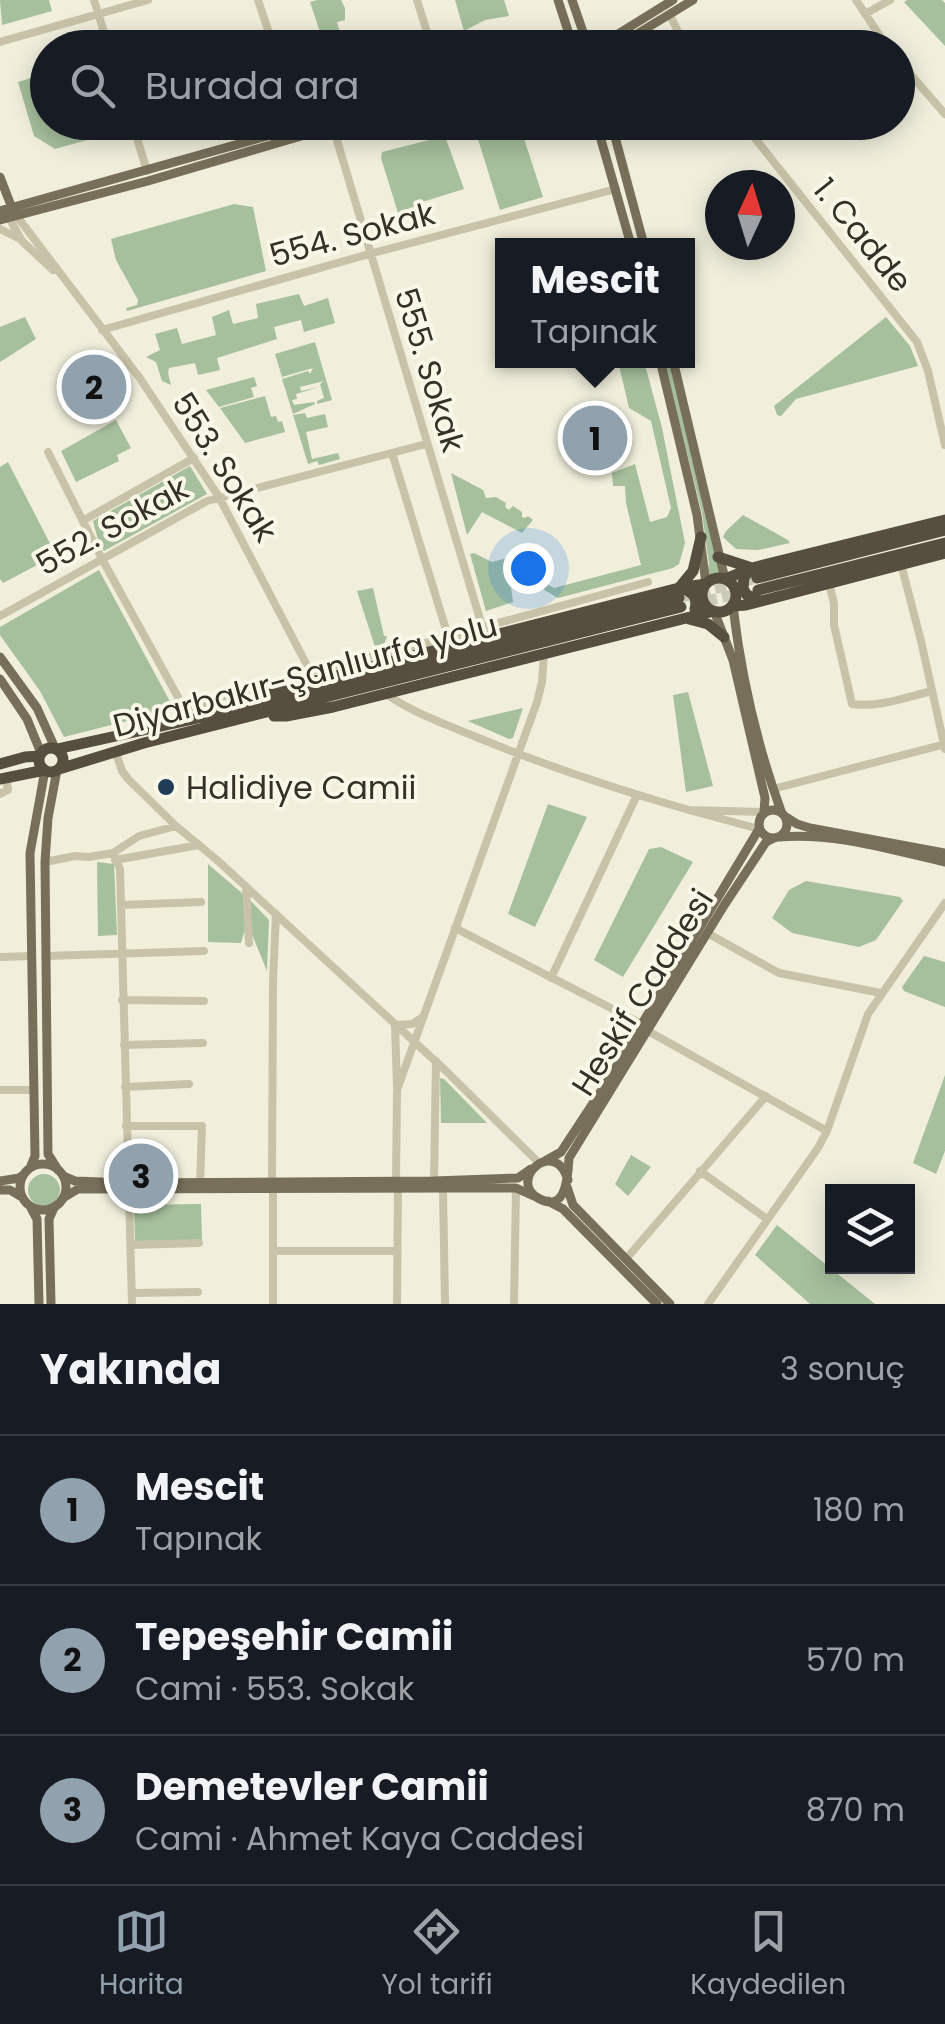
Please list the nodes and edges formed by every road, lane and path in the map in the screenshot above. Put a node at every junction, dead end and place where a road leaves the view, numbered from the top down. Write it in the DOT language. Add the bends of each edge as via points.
graph roads {
  1 [pos="94,0"];
  2 [pos="148,0"];
  3 [pos="258,0"];
  4 [pos="418,0"];
  5 [pos="558,0"];
  6 [pos="572,0"];
  7 [pos="673,0"];
  8 [pos="693,0"];
  9 [pos="856,0"];
  10 [pos="890,0"];
  11 [pos="98,14"];
  12 [pos="866,14"];
  13 [pos="670,15"];
  14 [pos="42,30"];
  15 [pos="103,30"];
  16 [pos="268,30"];
  17 [pos="427,30"];
  18 [pos="568,30"];
  19 [pos="582,30"];
  20 [pos="625,30"];
  21 [pos="645,30"];
  22 [pos="677,30"];
  23 [pos="876,30"];
  24 [pos="30,33"];
  25 [pos="0,42"];
  26 [pos="915,80"];
  27 [pos="945,114"];
  28 [pos="138,140"];
  29 [pos="248,140"];
  30 [pos="287,140"];
  31 [pos="336,140"];
  32 [pos="601,140"];
  33 [pos="616,140"];
  34 [pos="756,140"];
  35 [pos="147,170"];
  36 [pos="0,176"];
  37 [pos="616,189"];
  38 [pos="34,210"];
  39 [pos="6,212"];
  40 [pos="0,229"];
  41 [pos="629,238"];
  42 [pos="642,238"];
  43 [pos="34,240"];
  44 [pos="22,241"];
  45 [pos="369,254"];
  46 [pos="73,292"];
  47 [pos="102,330"];
  48 [pos="662,368"];
  49 [pos="675,368"];
  50 [pos="426,444"];
  51 [pos="945,445"];
  52 [pos="48,452"];
  53 [pos="392,453"];
  54 [pos="194,458"];
  55 [pos="220,497"];
  56 [pos="84,520"];
  57 [pos="945,520"];
  58 [pos="945,530"];
  59 [pos="701,537"];
  60 [pos="945,543"];
  61 [pos="945,553"];
  62 [pos="718,558"];
  63 [pos="102,559"];
  64 [pos="901,564"];
  65 [pos="724,579"];
  66 [pos="648,582"];
  67 [pos="829,582"];
  68 [pos="706,584"];
  69 [pos="757,584"];
  70 [pos="681,603"];
  71 [pos="732,606"];
  72 [pos="714,611"];
  73 [pos="0,616"];
  74 [pos="482,626"];
  75 [pos="448,636"];
  76 [pos="724,637"];
  77 [pos="544,654"];
  78 [pos="0,657"];
  79 [pos="311,676"];
  80 [pos="0,680"];
  81 [pos="932,691"];
  82 [pos="386,694"];
  83 [pos="253,708"];
  84 [pos="46,727"];
  85 [pos="34,733"];
  86 [pos="945,746"];
  87 [pos="56,748"];
  88 [pos="116,753"];
  89 [pos="40,755"];
  90 [pos="519,755"];
  91 [pos="0,764"];
  92 [pos="54,770"];
  93 [pos="3,779"];
  94 [pos="773,789"];
  95 [pos="0,794"];
  96 [pos="636,795"];
  97 [pos="689,810"];
  98 [pos="764,812"];
  99 [pos="783,814"];
  100 [pos="176,826"];
  101 [pos="760,829"];
  102 [pos="776,837"];
  103 [pos="199,845"];
  104 [pos="945,853"];
  105 [pos="114,856"];
  106 [pos="45,862"];
  107 [pos="945,862"];
  108 [pos="246,887"];
  109 [pos="201,902"];
  110 [pos="945,902"];
  111 [pos="121,906"];
  112 [pos="276,914"];
  113 [pos="455,928"];
  114 [pos="707,934"];
  115 [pos="248,943"];
  116 [pos="204,951"];
  117 [pos="122,954"];
  118 [pos="0,956"];
  119 [pos="32,956"];
  120 [pos="46,956"];
  121 [pos="552,978"];
  122 [pos="881,993"];
  123 [pos="122,1000"];
  124 [pos="204,1000"];
  125 [pos="424,1016"];
  126 [pos="395,1024"];
  127 [pos="645,1028"];
  128 [pos="415,1041"];
  129 [pos="202,1044"];
  130 [pos="124,1045"];
  131 [pos="436,1061"];
  132 [pos="189,1084"];
  133 [pos="125,1086"];
  134 [pos="0,1090"];
  135 [pos="34,1090"];
  136 [pos="397,1090"];
  137 [pos="766,1096"];
  138 [pos="126,1126"];
  139 [pos="827,1130"];
  140 [pos="539,1164"];
  141 [pos="27,1170"];
  142 [pos="700,1171"];
  143 [pos="60,1173"];
  144 [pos="0,1181"];
  145 [pos="434,1181"];
  146 [pos="567,1183"];
  147 [pos="397,1185"];
  148 [pos="200,1186"];
  149 [pos="272,1186"];
  150 [pos="128,1187"];
  151 [pos="444,1188"];
  152 [pos="516,1188"];
  153 [pos="0,1190"];
  154 [pos="536,1197"];
  155 [pos="60,1201"];
  156 [pos="548,1201"];
  157 [pos="27,1203"];
  158 [pos="767,1219"];
  159 [pos="200,1243"];
  160 [pos="131,1246"];
  161 [pos="274,1251"];
  162 [pos="397,1251"];
  163 [pos="626,1259"];
  164 [pos="132,1292"];
  165 [pos="198,1292"];
  166 [pos="39,1304"];
  167 [pos="51,1304"];
  168 [pos="132,1304"];
  169 [pos="273,1304"];
  170 [pos="397,1304"];
  171 [pos="444,1304"];
  172 [pos="514,1304"];
  173 [pos="658,1304"];
  174 [pos="670,1304"];
  175 [pos="708,1304"];
  1 -- 11 [label="street"];
  2 -- 11 [label="street"];
  3 -- 16 [label="street"];
  4 -- 17 [label="street"];
  5 -- 18 [label="main road"];
  6 -- 19 [label="main road"];
  7 -- 20 [label="main road"];
  8 -- 13 [label="main road"];
  9 -- 12 [label="street"];
  10 -- 12 [label="street"];
  11 -- 14 [label="street"];
  11 -- 15 [label="street"];
  12 -- 23 [label="street"];
  13 -- 21 [label="main road"];
  13 -- 22 [label="street"];
  24 -- 25 [label="street"];
  26 -- 27 [label="street"];
  28 -- 35 [label="street"];
  29 -- 35 [label="main road"];
  30 -- 38 [label="main road"];
  31 -- 45 [label="street, 555. Sokak"];
  32 -- 37 [label="main road"];
  33 -- 42 [label="main road"];
  34 -- 51 [label="street, 1. Cadde" via="916,342"];
  35 -- 39 [label="main road"];
  36 -- 39 [label="main road"];
  37 -- 41 [label="main road"];
  37 -- 45 [label="street, 554. Sokak"];
  38 -- 39 [label="main road"];
  38 -- 43 [label="street"];
  39 -- 43 [label="street"];
  39 -- 44 [label="street"];
  40 -- 44 [label="street"];
  43 -- 46 [label="street"];
  44 -- 46 [label="street"];
  45 -- 47 [label="street, 554. Sokak"];
  45 -- 50 [label="street, 555. Sokak"];
  46 -- 47 [label="street, 553. Sokak"];
  47 -- 54 [label="street, 553. Sokak"];
  48 -- 59 [label="main road"];
  49 -- 62 [label="main road"];
  50 -- 53 [label="street, 552. Sokak"];
  50 -- 74 [label="street, 555. Sokak"];
  52 -- 56 [label="street"];
  53 -- 55 [label="street, 552. Sokak"];
  53 -- 75 [label="street"];
  54 -- 55 [label="street, 553. Sokak"];
  54 -- 56 [label="street"];
  55 -- 63 [label="street, 552. Sokak"];
  55 -- 79 [label="street, 553. Sokak"];
  56 -- 63 [label="street"];
  57 -- 69 [label="highway"];
  58 -- 69 [label="highway"];
  59 -- 68 [label="main road"];
  59 -- 70 [label="highway"];
  60 -- 69 [label="highway"];
  61 -- 64 [label="highway"];
  62 -- 65 [label="main road"];
  62 -- 69 [label="highway"];
  63 -- 73 [label="street, 552. Sokak"];
  63 -- 83 [label="street" via="184,708 237,692 252,695"];
  64 -- 67 [label="highway"];
  64 -- 81 [label="street"];
  65 -- 68 [label="highway"];
  65 -- 69 [label="highway"];
  65 -- 71 [label="highway" via="736,590"];
  66 -- 74 [label="street"];
  67 -- 69 [label="highway"];
  67 -- 81 [label="street" via="852,704"];
  68 -- 70 [label="highway"];
  68 -- 72 [label="highway" via="703,600"];
  69 -- 71 [label="highway"];
  70 -- 72 [label="highway"];
  70 -- 76 [label="highway"];
  70 -- 77 [label="highway"];
  70 -- 79 [label="highway"];
  70 -- 83 [label="highway, Diyarbakır-Şanlıurfa yolu"];
  71 -- 72 [label="highway"];
  71 -- 94 [label="main road"];
  72 -- 76 [label="main road"];
  74 -- 75 [label="street"];
  75 -- 79 [label="street"];
  76 -- 98 [label="main road"];
  77 -- 82 [label="highway"];
  77 -- 90 [label="street"];
  78 -- 84 [label="main road"];
  79 -- 83 [label="highway"];
  80 -- 85 [label="main road"];
  81 -- 86 [label="street"];
  82 -- 83 [label="highway" via="286,716"];
  82 -- 90 [label="street"];
  83 -- 87 [label="highway, Diyarbakır-Şanlıurfa yolu"];
  83 -- 88 [label="highway, Diyarbakır-Şanlıurfa yolu"];
  84 -- 85 [label="street" via="43,738"];
  84 -- 87 [label="main road"];
  85 -- 89 [label="main road"];
  86 -- 94 [label="street"];
  87 -- 89 [label="highway"];
  87 -- 92 [label="highway" via="64,759"];
  88 -- 92 [label="highway, Diyarbakır-Şanlıurfa yolu"];
  88 -- 100 [label="street" via="128,779"];
  89 -- 91 [label="highway"];
  89 -- 92 [label="highway" via="40,764"];
  90 -- 96 [label="street"];
  90 -- 113 [label="street"];
  92 -- 93 [label="highway, Diyarbakır-Şanlıurfa yolu"];
  92 -- 106 [label="main road"];
  92 -- 119 [label="main road" via="30,853"];
  93 -- 95 [label="street" via="8,790"];
  94 -- 99 [label="main road"];
  96 -- 97 [label="street"];
  96 -- 121 [label="street"];
  97 -- 98 [label="street"];
  97 -- 101 [label="street"];
  98 -- 99 [label="main road"];
  98 -- 101 [label="main road"];
  99 -- 102 [label="main road" via="786,830"];
  99 -- 104 [label="main road" via="810,828"];
  100 -- 103 [label="street"];
  100 -- 105 [label="street" via="139,836"];
  101 -- 102 [label="main road"];
  101 -- 127 [label="main road"];
  102 -- 107 [label="main road" via="815,836"];
  102 -- 114 [label="main road, Heskif Caddesi" via="766,842"];
  103 -- 105 [label="street"];
  103 -- 108 [label="street"];
  105 -- 106 [label="street"];
  105 -- 111 [label="street"];
  106 -- 120 [label="main road"];
  108 -- 112 [label="street"];
  108 -- 115 [label="street"];
  109 -- 111 [label="street"];
  110 -- 122 [label="street"];
  111 -- 117 [label="street"];
  112 -- 126 [label="street"];
  112 -- 149 [label="street"];
  113 -- 121 [label="street"];
  113 -- 125 [label="street"];
  114 -- 122 [label="street" via="778,973"];
  114 -- 127 [label="main road, Heskif Caddesi"];
  116 -- 117 [label="street"];
  117 -- 120 [label="street"];
  117 -- 123 [label="street"];
  118 -- 119 [label="street"];
  119 -- 135 [label="main road"];
  120 -- 143 [label="main road" via="48,1154"];
  121 -- 127 [label="street"];
  122 -- 139 [label="street"];
  123 -- 124 [label="street"];
  123 -- 130 [label="street"];
  125 -- 126 [label="street"];
  125 -- 128 [label="street"];
  126 -- 128 [label="street"];
  126 -- 136 [label="street"];
  127 -- 137 [label="street"];
  127 -- 140 [label="main road" via="561,1152"];
  127 -- 146 [label="main road, Heskif Caddesi" via="569,1158"];
  128 -- 131 [label="street"];
  128 -- 136 [label="street"];
  129 -- 130 [label="street"];
  130 -- 133 [label="street"];
  131 -- 140 [label="street"];
  131 -- 145 [label="street"];
  132 -- 133 [label="street"];
  133 -- 138 [label="street"];
  134 -- 135 [label="street"];
  135 -- 141 [label="main road" via="35,1156"];
  136 -- 147 [label="street"];
  137 -- 139 [label="street"];
  137 -- 142 [label="street"];
  138 -- 148 [label="street" via="202,1126"];
  138 -- 150 [label="street"];
  139 -- 158 [label="street"];
  140 -- 145 [label="main road" via="518,1178"];
  140 -- 146 [label="main road" via="558,1164"];
  140 -- 154 [label="main road" via="528,1180"];
  141 -- 143 [label="main road" via="44,1164"];
  141 -- 144 [label="main road"];
  141 -- 157 [label="main road" via="20,1187"];
  142 -- 158 [label="street"];
  142 -- 163 [label="street"];
  143 -- 150 [label="main road"];
  143 -- 155 [label="main road" via="66,1183"];
  145 -- 147 [label="main road"];
  146 -- 156 [label="main road" via="560,1197"];
  146 -- 163 [label="main road" via="573,1205"];
  147 -- 149 [label="main road"];
  147 -- 151 [label="main road"];
  147 -- 162 [label="street"];
  148 -- 149 [label="main road"];
  148 -- 150 [label="main road"];
  149 -- 161 [label="street"];
  150 -- 155 [label="main road" via="78,1190"];
  150 -- 160 [label="street"];
  151 -- 152 [label="main road"];
  151 -- 171 [label="street"];
  152 -- 154 [label="main road"];
  152 -- 172 [label="street"];
  153 -- 157 [label="main road" via="16,1192"];
  154 -- 156 [label="main road"];
  155 -- 157 [label="main road" via="44,1210"];
  155 -- 167 [label="main road" via="49,1219"];
  156 -- 173 [label="main road"];
  157 -- 166 [label="main road" via="37,1220"];
  158 -- 175 [label="street"];
  159 -- 160 [label="street"];
  160 -- 164 [label="street"];
  161 -- 162 [label="street"];
  161 -- 169 [label="street"];
  162 -- 170 [label="street"];
  163 -- 174 [label="main road"];
  164 -- 165 [label="street"];
  164 -- 168 [label="street"];
}
